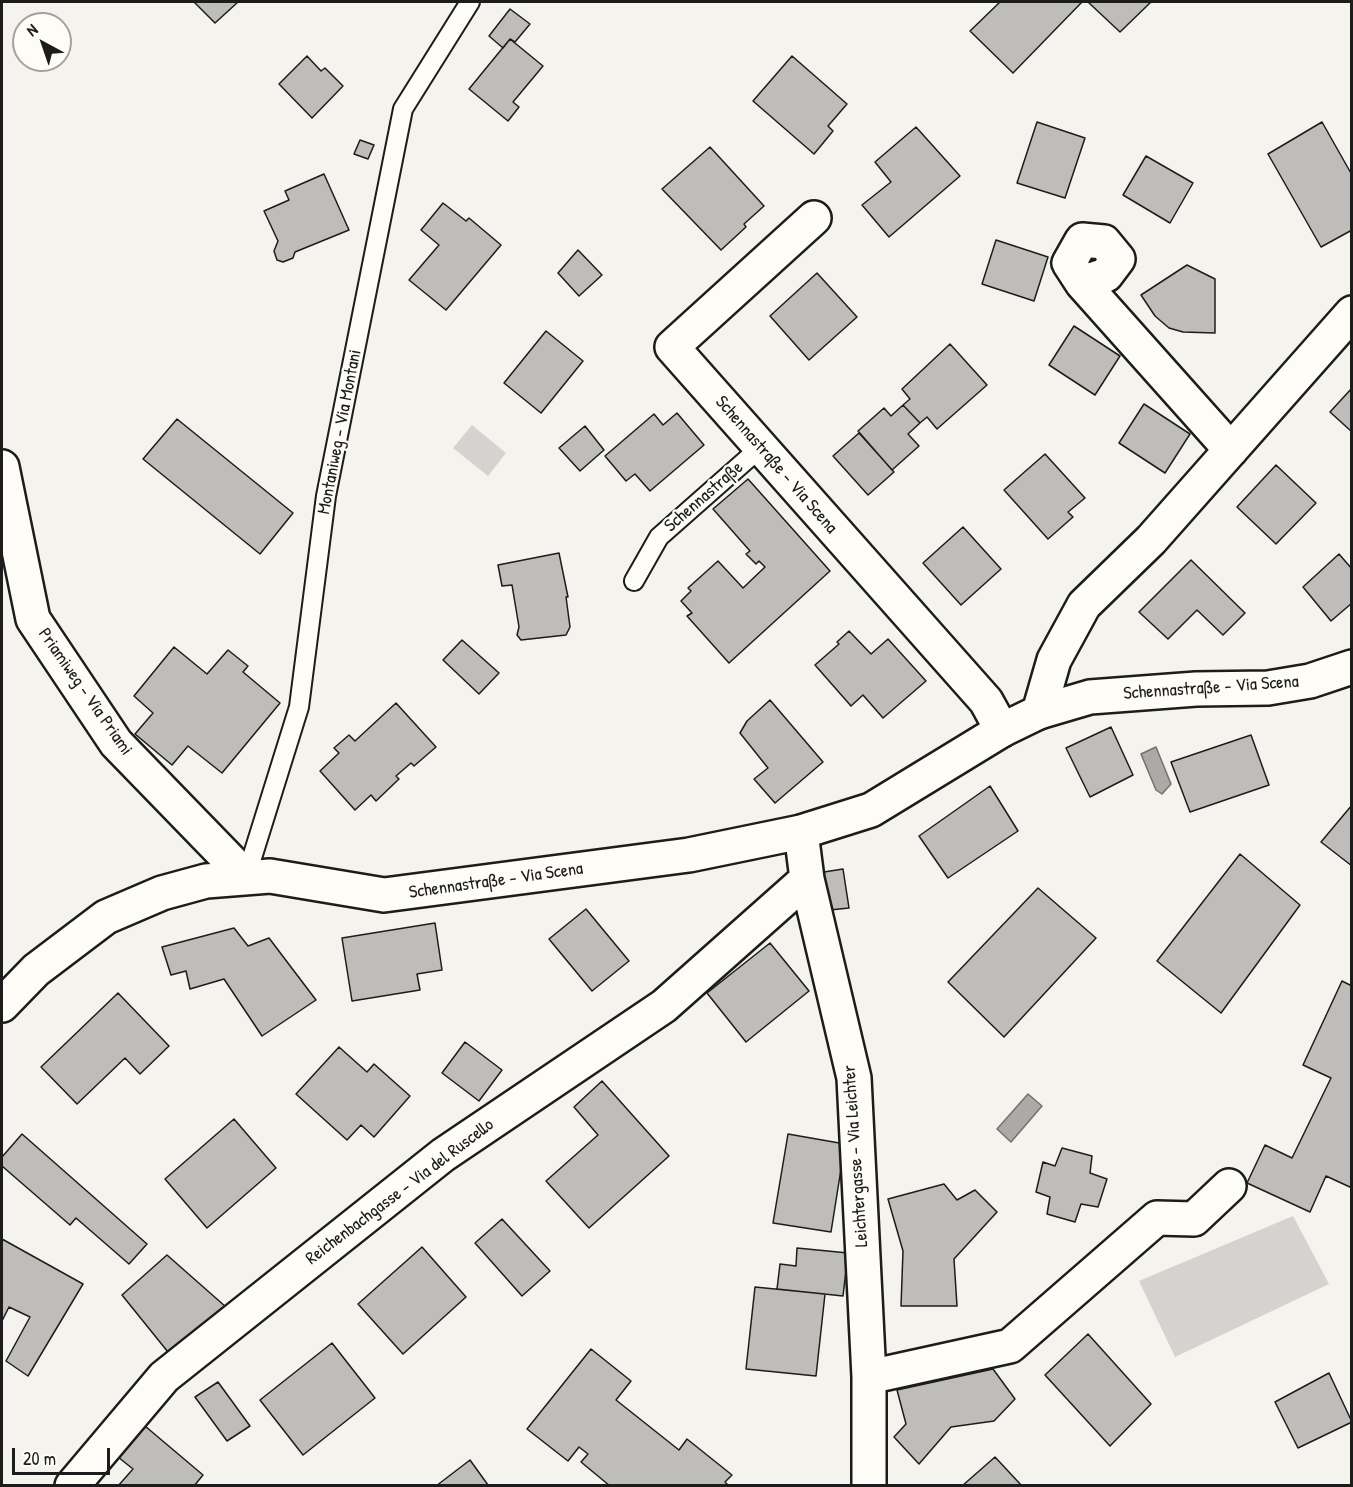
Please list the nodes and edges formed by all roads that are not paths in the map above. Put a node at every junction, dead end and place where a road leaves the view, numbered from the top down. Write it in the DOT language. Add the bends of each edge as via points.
graph roads {
  1 [pos="470,2"];
  2 [pos="814,218"];
  3 [pos="1083,284"];
  4 [pos="1352,313"];
  5 [pos="761,447"];
  6 [pos="1231,450"];
  7 [pos="2,467"];
  8 [pos="634,581"];
  9 [pos="1352,667"];
  10 [pos="1039,712"];
  11 [pos="1002,730"];
  12 [pos="801,832"];
  13 [pos="246,876"];
  14 [pos="807,879"];
  15 [pos="2,1005"];
  16 [pos="1229,1186"];
  17 [pos="869,1377"];
  18 [pos="72,1485"];
  19 [pos="869,1485"];
  1 -- 13 [label="lane, Montaniweg - Via Montani" via="403,109 326,496 298,706"];
  2 -- 5 [label="street, Schennastraße - Via Scena" via="672,347"];
  3 -- 6 [label="street"];
  4 -- 6 [label="street"];
  5 -- 8 [label="lane, Schennastraße" via="658,537"];
  5 -- 11 [label="street, Schennastraße - Via Scena" via="986,701"];
  6 -- 10 [label="street" via="1151,540 1084,605 1054,660"];
  7 -- 13 [label="street, Priamiweg - Via Priami" via="33,619 116,743"];
  9 -- 10 [label="street, Schennastraße - Via Scena" via="1310,681 1269,688 1090,697"];
  10 -- 11 [label="street, Schennastraße - Via Scena"];
  11 -- 12 [label="street, Schennastraße - Via Scena" via="871,810"];
  12 -- 13 [label="street, Schennastraße - Via Scena" via="689,855 384,896 270,876"];
  12 -- 14 [label="street, Leichtergasse - Via Leichter"];
  13 -- 15 [label="street, Schennastraße - Via Scena" via="177,889 106,917 36,970"];
  14 -- 17 [label="street, Leichtergasse - Via Leichter" via="854,1078"];
  14 -- 18 [label="street, Reichenbachgasse - Via del Ruscello" via="664,1006 443,1155 164,1377"];
  16 -- 17 [label="street" via="1194,1219 1157,1218 1010,1346"];
  17 -- 19 [label="street, Leichtergasse - Via Leichter"];
}
